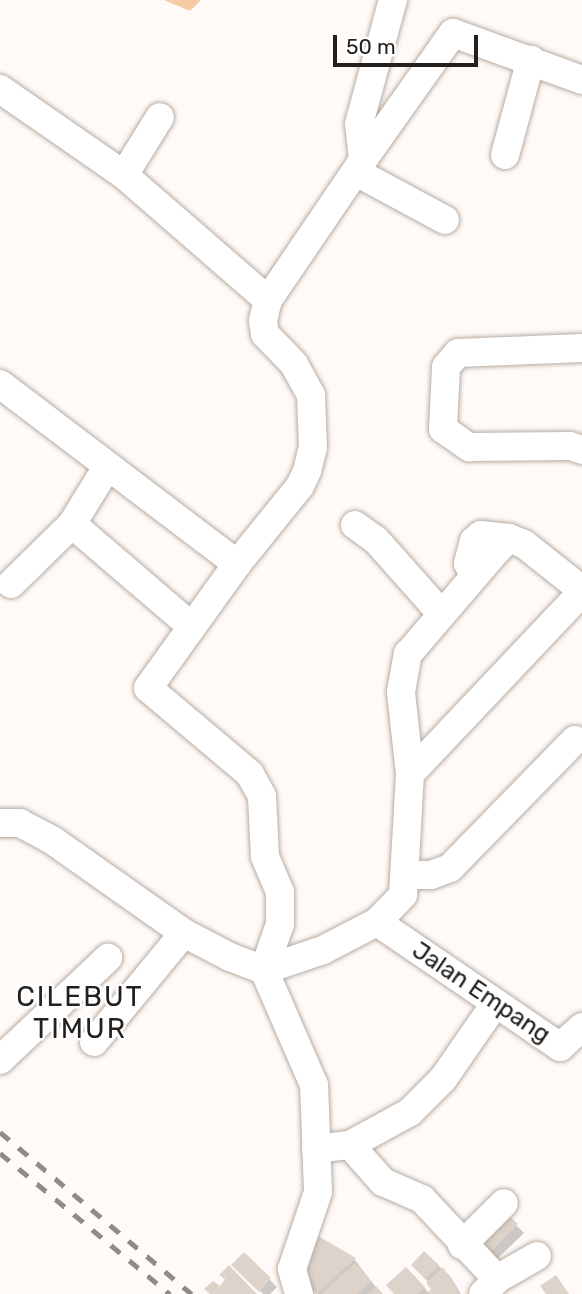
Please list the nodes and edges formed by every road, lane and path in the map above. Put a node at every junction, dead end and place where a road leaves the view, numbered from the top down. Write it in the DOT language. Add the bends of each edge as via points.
graph roads {
  1 [pos="393,0"];
  2 [pos="531,59"];
  3 [pos="582,80"];
  4 [pos="0,89"];
  5 [pos="160,117"];
  6 [pos="505,155"];
  7 [pos="360,166"];
  8 [pos="124,175"];
  9 [pos="445,220"];
  10 [pos="268,300"];
  11 [pos="582,348"];
  12 [pos="0,384"];
  13 [pos="582,450"];
  14 [pos="107,467"];
  15 [pos="72,524"];
  16 [pos="355,525"];
  17 [pos="237,564"];
  18 [pos="11,584"];
  19 [pos="582,591"];
  20 [pos="440,612"];
  21 [pos="191,626"];
  22 [pos="575,740"];
  23 [pos="410,774"];
  24 [pos="0,823"];
  25 [pos="408,875"];
  26 [pos="377,922"];
  27 [pos="184,933"];
  28 [pos="108,958"];
  29 [pos="264,970"];
  30 [pos="495,1004"];
  31 [pos="580,1035"];
  32 [pos="94,1042"];
  33 [pos="0,1060"];
  34 [pos="350,1145"];
  35 [pos="316,1149"];
  36 [pos="504,1203"];
  37 [pos="462,1245"];
  38 [pos="537,1256"];
  39 [pos="490,1287"];
  40 [pos="299,1294"];
  1 -- 7 [label="street" via="362,111"];
  2 -- 3 [label="street"];
  2 -- 6 [label="street"];
  2 -- 7 [label="street" via="453,33"];
  4 -- 8 [label="street"];
  5 -- 8 [label="street"];
  7 -- 9 [label="street"];
  7 -- 10 [label="street"];
  8 -- 10 [label="street"];
  10 -- 17 [label="street" via="265,334 305,379 313,447 300,486"];
  11 -- 13 [label="street" via="458,353 446,367 443,429 468,447 561,445"];
  12 -- 14 [label="street"];
  14 -- 15 [label="street"];
  14 -- 17 [label="street" via="159,501"];
  15 -- 18 [label="street"];
  15 -- 21 [label="street"];
  16 -- 20 [label="street" via="376,540"];
  17 -- 21 [label="street"];
  19 -- 20 [label="street" via="540,554 509,538"];
  19 -- 23 [label="street"];
  20 -- 23 [label="street" via="419,636 402,671"];
  21 -- 29 [label="street" via="148,688 258,786 265,856 280,892 280,924"];
  22 -- 25 [label="street" via="450,868 432,875"];
  23 -- 25 [label="street"];
  24 -- 27 [label="street" via="20,823 52,840"];
  25 -- 26 [label="street" via="403,895"];
  26 -- 29 [label="street" via="323,950"];
  26 -- 30 [label="street, Jalan Empang"];
  27 -- 29 [label="street"];
  27 -- 32 [label="street"];
  28 -- 33 [label="street"];
  29 -- 35 [label="street" via="314,1085"];
  30 -- 31 [label="street, Jalan Empang" via="560,1048"];
  30 -- 34 [label="street" via="443,1079 410,1112"];
  34 -- 35 [label="street"];
  34 -- 37 [label="street" via="383,1182 422,1199"];
  35 -- 40 [label="street" via="318,1192 292,1269"];
  36 -- 37 [label="street"];
  37 -- 39 [label="street"];
  38 -- 39 [label="street"];
}
